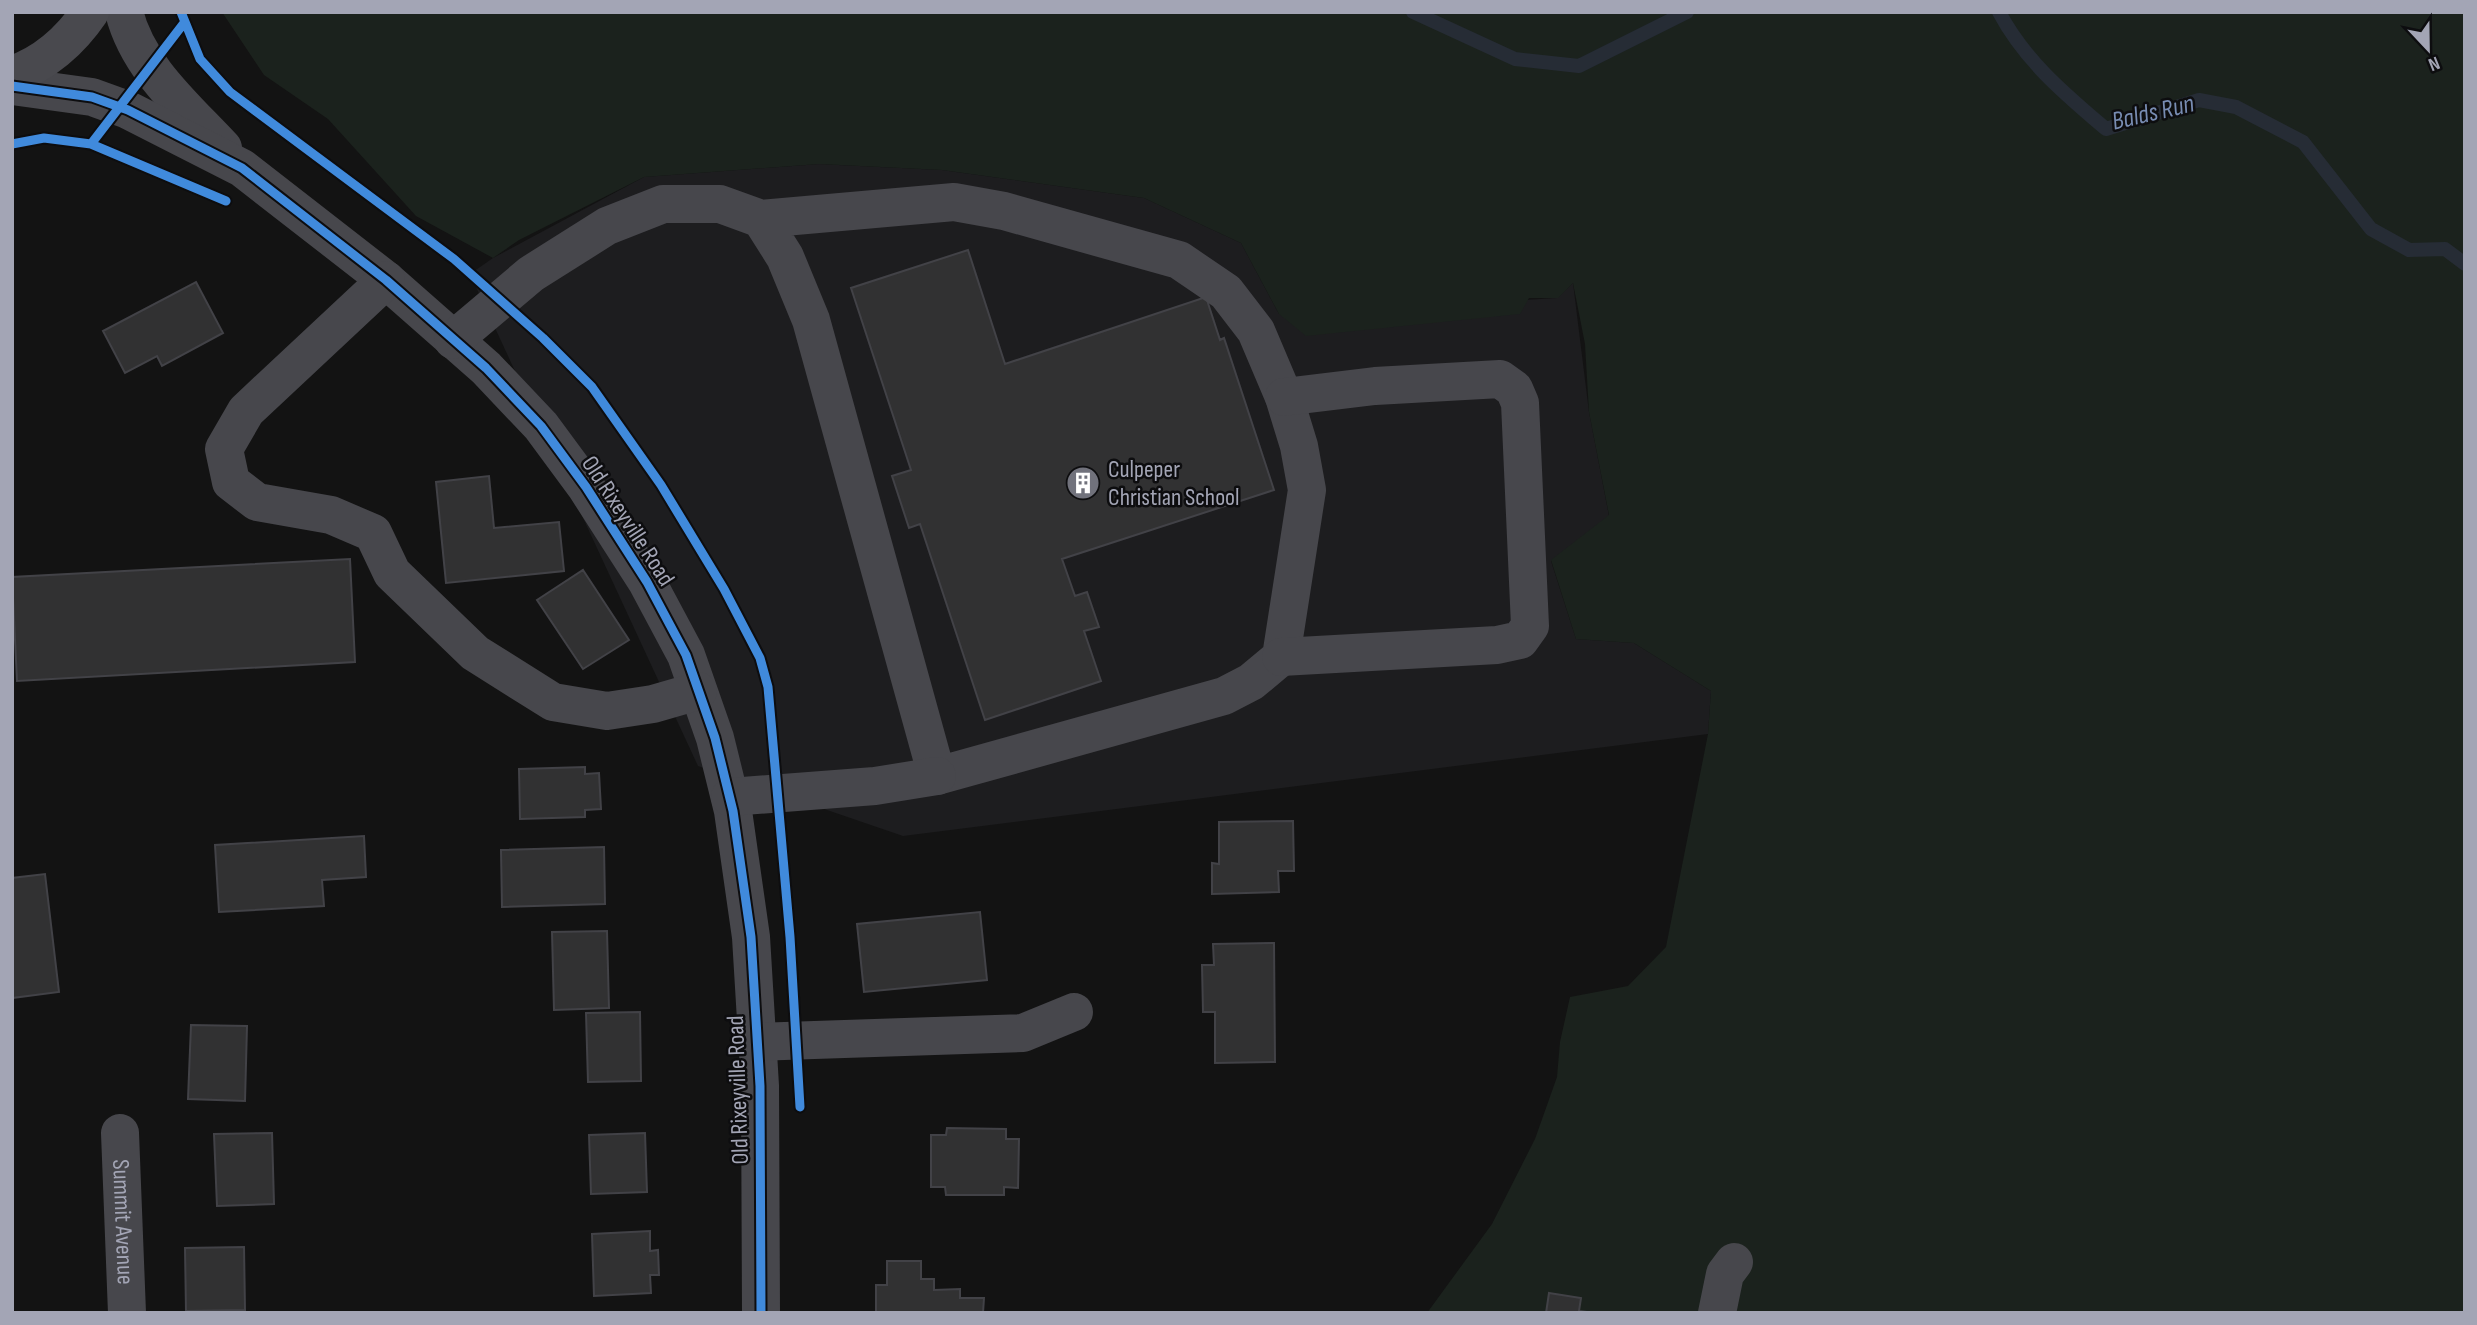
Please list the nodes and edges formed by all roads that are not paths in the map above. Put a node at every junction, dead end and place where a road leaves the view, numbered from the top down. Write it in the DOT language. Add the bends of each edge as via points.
graph roads {
  1 [pos="90,12"];
  2 [pos="124,12"];
  3 [pos="12,75"];
  4 [pos="12,86"];
  5 [pos="242,167"];
  6 [pos="761,219"];
  7 [pos="386,280"];
  8 [pos="453,340"];
  9 [pos="1284,397"];
  10 [pos="1281,657"];
  11 [pos="698,691"];
  12 [pos="937,776"];
  13 [pos="730,797"];
  14 [pos="1074,1012"];
  15 [pos="757,1042"];
  16 [pos="120,1133"];
  17 [pos="1734,1262"];
  18 [pos="127,1313"];
  19 [pos="761,1313"];
  20 [pos="1717,1313"];
  1 -- 3 [label="main road" via="54,52"];
  2 -- 5 [label="street" via="136,49"];
  4 -- 5 [label="street, Old Rixeyville Road" via="92,97"];
  5 -- 7 [label="street, Old Rixeyville Road"];
  6 -- 8 [label="street" via="720,204 663,204 607,226 531,274"];
  6 -- 9 [label="street" via="954,202 1003,211 1179,260 1226,292 1256,331"];
  6 -- 12 [label="street" via="785,257 811,320"];
  7 -- 8 [label="street, Old Rixeyville Road"];
  7 -- 11 [label="street" via="247,411 224,449 231,482 257,502 331,515 373,533 391,573 475,653 552,702 607,711"];
  8 -- 11 [label="street, Old Rixeyville Road" via="541,426 586,487 648,582 686,655"];
  9 -- 10 [label="street" via="1307,491"];
  9 -- 10 [label="street" via="1500,379 1514,389 1520,403 1530,626 1520,640 1497,645"];
  10 -- 12 [label="street" via="1251,682 1224,696"];
  11 -- 13 [label="street, Old Rixeyville Road"];
  12 -- 13 [label="street" via="875,786"];
  13 -- 15 [label="street, Old Rixeyville Road" via="751,937"];
  14 -- 15 [label="street" via="1023,1033"];
  15 -- 19 [label="street, Old Rixeyville Road"];
  16 -- 18 [label="street, Summit Avenue"];
  17 -- 20 [label="street" via="1724,1274"];
}
